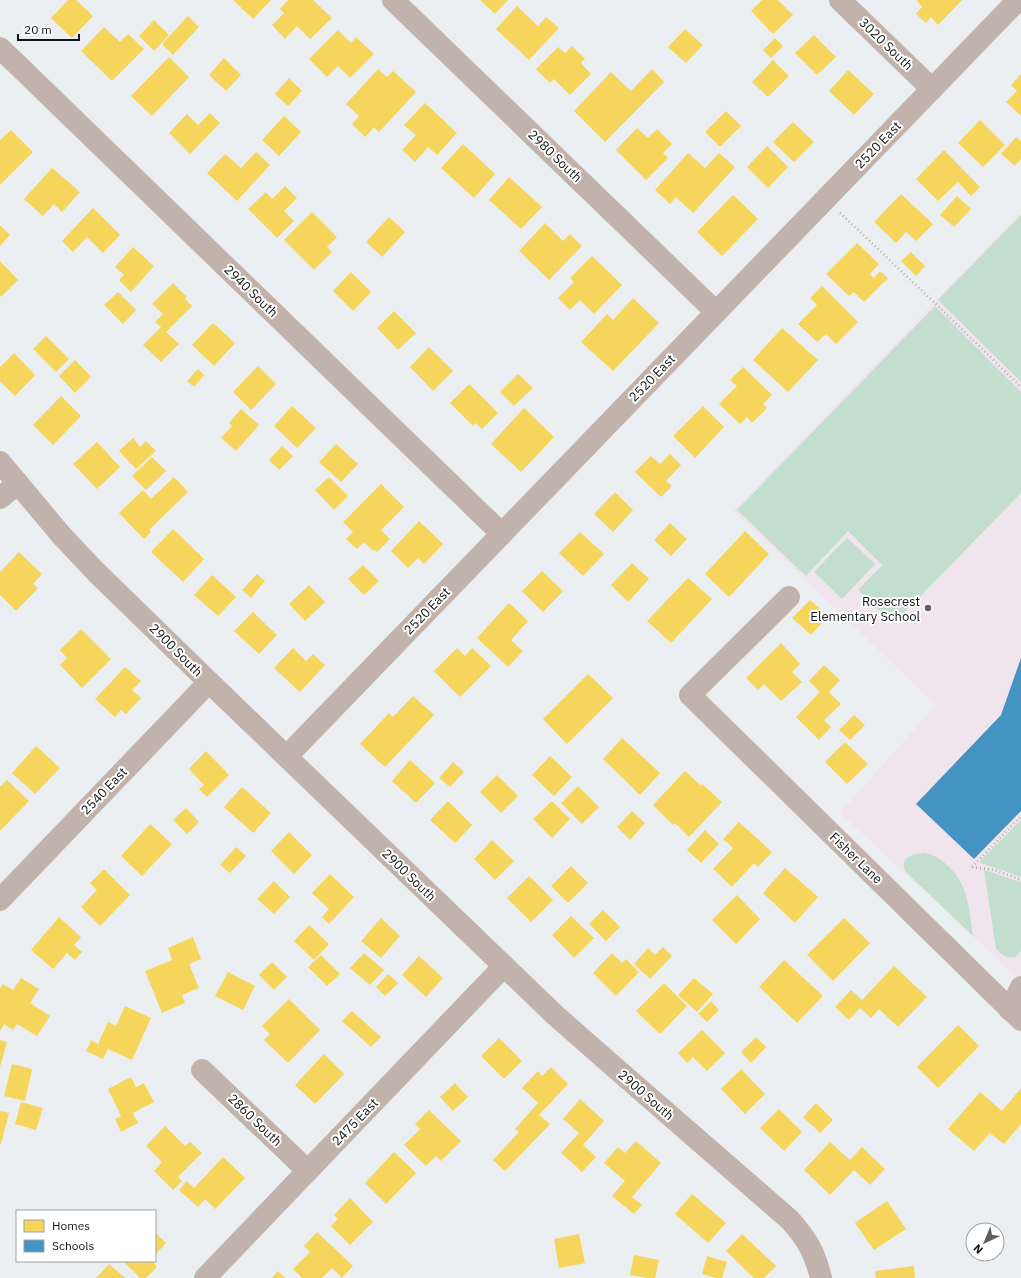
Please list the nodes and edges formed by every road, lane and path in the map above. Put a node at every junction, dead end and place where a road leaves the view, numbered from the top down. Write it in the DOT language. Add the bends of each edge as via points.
graph roads {
  1 [pos="393,0"];
  2 [pos="840,0"];
  3 [pos="1018,0"];
  4 [pos="0,48"];
  5 [pos="932,89"];
  6 [pos="838,211"];
  7 [pos="716,312"];
  8 [pos="1021,387"];
  9 [pos="0,462"];
  10 [pos="18,483"];
  11 [pos="0,498"];
  12 [pos="502,534"];
  13 [pos="789,597"];
  14 [pos="209,682"];
  15 [pos="287,756"];
  16 [pos="1021,816"];
  17 [pos="1021,880"];
  18 [pos="0,900"];
  19 [pos="504,966"];
  20 [pos="1021,987"];
  21 [pos="1016,1015"];
  22 [pos="202,1070"];
  23 [pos="308,1171"];
  24 [pos="205,1278"];
  25 [pos="821,1278"];
  1 -- 7 [label="street, 2980 South"];
  2 -- 5 [label="street, 3020 South"];
  3 -- 5 [label="street, 2520 East"];
  4 -- 12 [label="street, 2940 South"];
  5 -- 7 [label="street, 2520 East"];
  6 -- 8 [label="path"];
  7 -- 12 [label="street, 2520 East"];
  9 -- 10 [label="street, 2900 South"];
  10 -- 11 [label="street"];
  10 -- 14 [label="street, 2900 South" via="79,554"];
  12 -- 15 [label="street, 2520 East"];
  13 -- 21 [label="street, Fisher Lane" via="690,696"];
  14 -- 15 [label="street, 2900 South"];
  14 -- 18 [label="street, 2540 East"];
  15 -- 19 [label="street, 2900 South"];
  16 -- 17 [label="path" via="972,867 995,870"];
  19 -- 23 [label="street, 2475 East"];
  19 -- 25 [label="street, 2900 South" via="612,1066 790,1220 810,1245"];
  20 -- 21 [label="street"];
  22 -- 23 [label="street, 2860 South"];
  23 -- 24 [label="street, 2475 East"];
}
